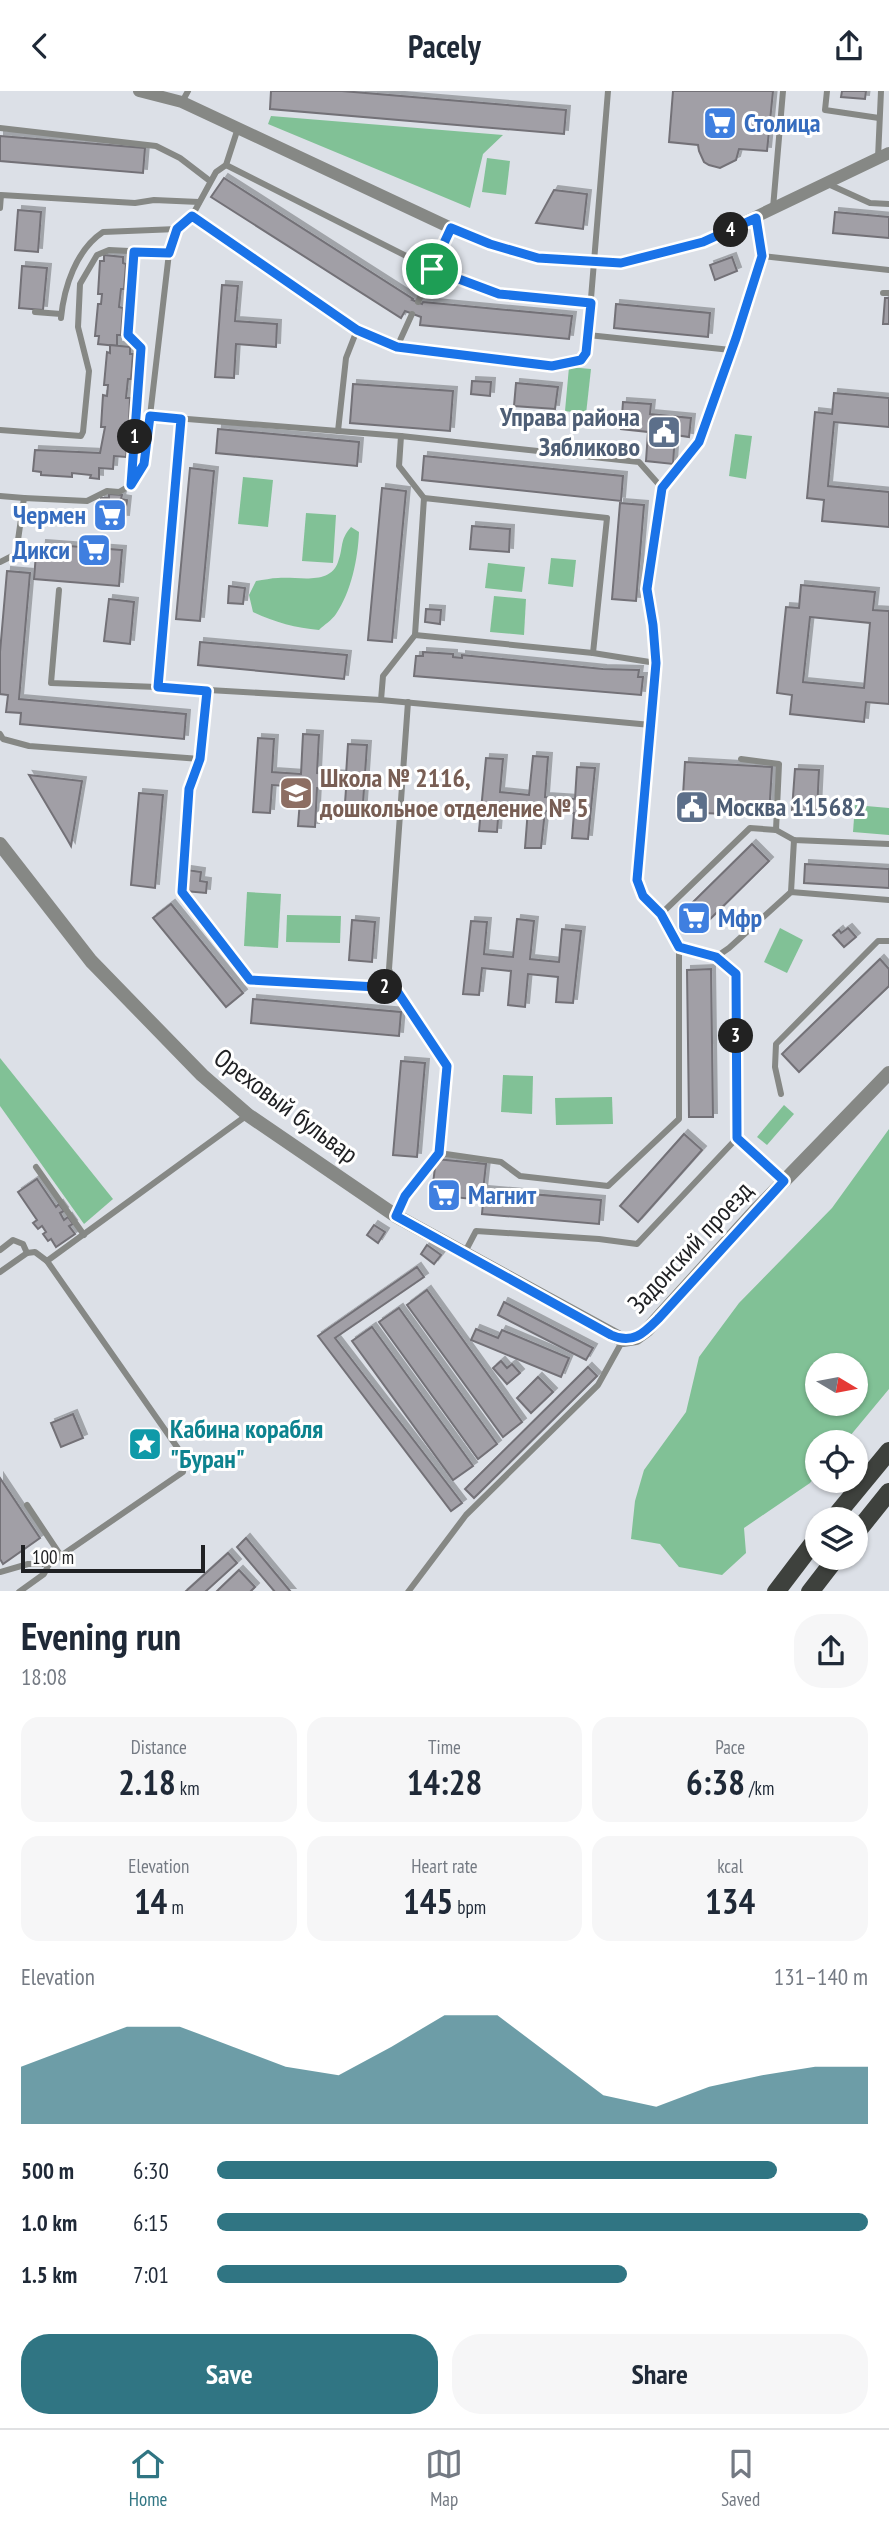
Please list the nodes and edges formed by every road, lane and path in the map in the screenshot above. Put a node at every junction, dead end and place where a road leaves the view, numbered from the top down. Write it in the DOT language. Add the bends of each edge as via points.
graph roads {
  1 [pos="139,91"];
  2 [pos="607,91"];
  3 [pos="783,91"];
  4 [pos="827,91"];
  5 [pos="881,91"];
  6 [pos="185,97"];
  7 [pos="879,118"];
  8 [pos="0,128"];
  9 [pos="238,128"];
  10 [pos="884,156"];
  11 [pos="226,165"];
  12 [pos="210,181"];
  13 [pos="826,183"];
  14 [pos="199,202"];
  15 [pos="889,204"];
  16 [pos="0,208"];
  17 [pos="772,210"];
  18 [pos="192,216"];
  19 [pos="756,218"];
  20 [pos="451,228"];
  21 [pos="177,229"];
  22 [pos="134,252"];
  23 [pos="169,253"];
  24 [pos="762,256"];
  25 [pos="595,263"];
  26 [pos="432,269"];
  27 [pos="889,270"];
  28 [pos="418,302"];
  29 [pos="591,303"];
  30 [pos="35,312"];
  31 [pos="412,314"];
  32 [pos="357,330"];
  33 [pos="588,335"];
  34 [pos="397,347"];
  35 [pos="731,350"];
  36 [pos="150,416"];
  37 [pos="181,419"];
  38 [pos="0,430"];
  39 [pos="338,431"];
  40 [pos="401,436"];
  41 [pos="131,485"];
  42 [pos="662,488"];
  43 [pos="0,496"];
  44 [pos="24,498"];
  45 [pos="424,498"];
  46 [pos="0,562"];
  47 [pos="59,590"];
  48 [pos="415,635"];
  49 [pos="593,653"];
  50 [pos="656,663"];
  51 [pos="158,687"];
  52 [pos="207,691"];
  53 [pos="381,699"];
  54 [pos="408,702"];
  55 [pos="651,725"];
  56 [pos="0,734"];
  57 [pos="741,758"];
  58 [pos="200,759"];
  59 [pos="776,830"];
  60 [pos="794,840"];
  61 [pos="0,844"];
  62 [pos="889,844"];
  63 [pos="790,892"];
  64 [pos="889,900"];
  65 [pos="661,914"];
  66 [pos="889,941"];
  67 [pos="679,947"];
  68 [pos="716,957"];
  69 [pos="395,988"];
  70 [pos="889,1073"];
  71 [pos="781,1094"];
  72 [pos="248,1115"];
  73 [pos="737,1138"];
  74 [pos="439,1153"];
  75 [pos="36,1167"];
  76 [pos="784,1181"];
  77 [pos="396,1216"];
  78 [pos="84,1235"];
  79 [pos="0,1250"];
  80 [pos="27,1253"];
  81 [pos="464,1254"];
  82 [pos="47,1261"];
  83 [pos="0,1272"];
  84 [pos="606,1332"];
  85 [pos="623,1340"];
  86 [pos="889,1451"];
  87 [pos="889,1492"];
  88 [pos="27,1506"];
  89 [pos="843,1507"];
  90 [pos="868,1519"];
  91 [pos="805,1554"];
  92 [pos="61,1556"];
  93 [pos="49,1564"];
  94 [pos="827,1570"];
  95 [pos="0,1572"];
  96 [pos="19,1591"];
  97 [pos="408,1591"];
  98 [pos="776,1591"];
  99 [pos="810,1591"];
  1 -- 6 [label="street"];
  2 -- 25 [label="lane"];
  3 -- 17 [label="lane"];
  4 -- 7 [label="lane" via="825,110"];
  5 -- 7 [label="lane"];
  6 -- 9 [label="street"];
  7 -- 10 [label="lane"];
  8 -- 12 [label="lane" via="156,146"];
  9 -- 11 [label="lane"];
  9 -- 20 [label="street"];
  10 -- 13 [label="street"];
  11 -- 12 [label="lane"];
  11 -- 26 [label="lane"];
  12 -- 14 [label="lane"];
  13 -- 15 [label="lane" via="870,203"];
  13 -- 17 [label="street"];
  14 -- 16 [label="lane" via="1,195"];
  14 -- 18 [label="lane"];
  17 -- 19 [label="street"];
  18 -- 21 [label="lane"];
  18 -- 32 [label="lane"];
  19 -- 24 [label="lane"];
  19 -- 25 [label="street" via="703,242 621,263"];
  20 -- 25 [label="street" via="538,258"];
  20 -- 26 [label="lane"];
  21 -- 23 [label="lane"];
  21 -- 30 [label="lane" via="103,232 93,238 66,283 61,316"];
  22 -- 23 [label="lane"];
  22 -- 38 [label="lane" via="109,250 97,255 80,284 78,327 89,370 81,436"];
  22 -- 41 [label="lane" via="128,335 141,348"];
  23 -- 36 [label="lane"];
  24 -- 27 [label="lane"];
  24 -- 35 [label="lane"];
  25 -- 29 [label="lane"];
  26 -- 28 [label="lane"];
  26 -- 29 [label="lane" via="499,294"];
  29 -- 33 [label="lane"];
  31 -- 34 [label="lane"];
  32 -- 34 [label="lane"];
  32 -- 39 [label="lane" via="346,358"];
  33 -- 34 [label="lane" via="581,360 552,366"];
  33 -- 35 [label="lane"];
  35 -- 42 [label="lane" via="699,442"];
  36 -- 37 [label="lane"];
  36 -- 41 [label="lane" via="144,464"];
  37 -- 39 [label="lane"];
  37 -- 51 [label="lane"];
  39 -- 40 [label="lane"];
  40 -- 42 [label="lane" via="639,462"];
  40 -- 45 [label="lane" via="399,466"];
  41 -- 44 [label="lane" via="87,501"];
  42 -- 50 [label="lane" via="647,589"];
  43 -- 44 [label="lane"];
  44 -- 46 [label="lane" via="16,554"];
  45 -- 48 [label="lane"];
  45 -- 49 [label="lane" via="607,519"];
  47 -- 51 [label="lane" via="51,683"];
  48 -- 49 [label="lane"];
  48 -- 53 [label="lane" via="383,676"];
  49 -- 50 [label="lane"];
  50 -- 55 [label="lane"];
  51 -- 52 [label="lane"];
  52 -- 53 [label="lane"];
  52 -- 58 [label="lane"];
  53 -- 54 [label="lane"];
  54 -- 55 [label="lane"];
  54 -- 69 [label="lane" via="389,969"];
  55 -- 65 [label="lane" via="637,880 643,896"];
  56 -- 58 [label="lane" via="29,746"];
  57 -- 59 [label="lane" via="779,764"];
  58 -- 69 [label="lane" via="189,789 182,892 250,980"];
  59 -- 60 [label="lane"];
  59 -- 65 [label="lane" via="750,828"];
  60 -- 62 [label="lane"];
  60 -- 63 [label="lane"];
  61 -- 72 [label="street, Ореховый бульвар" via="91,961 201,1075"];
  63 -- 64 [label="lane"];
  63 -- 68 [label="lane"];
  65 -- 67 [label="lane"];
  66 -- 71 [label="lane" via="877,941 776,1044"];
  67 -- 68 [label="lane"];
  67 -- 74 [label="lane" via="679,1119 608,1186 520,1176 501,1162"];
  68 -- 73 [label="lane" via="736,974"];
  69 -- 74 [label="lane" via="447,1066"];
  70 -- 76 [label="street, Задонский проезд"];
  72 -- 77 [label="street, Ореховый бульвар"];
  72 -- 78 [label="lane"];
  73 -- 76 [label="lane"];
  73 -- 81 [label="lane" via="636,1244 476,1231"];
  74 -- 77 [label="lane" via="405,1196"];
  75 -- 78 [label="lane"];
  76 -- 85 [label="street, Задонский проезд" via="648,1330"];
  77 -- 81 [label="street, Ореховый бульвар"];
  78 -- 82 [label="lane"];
  79 -- 80 [label="lane" via="13,1240 23,1244"];
  80 -- 82 [label="lane" via="35,1252"];
  80 -- 83 [label="lane"];
  81 -- 84 [label="street, Ореховый бульвар"];
  82 -- 92 [label="lane" via="184,1457 183,1472"];
  84 -- 85 [label="street, Задонский проезд"];
  85 -- 97 [label="lane" via="598,1385 466,1515"];
  86 -- 89 [label="main road"];
  87 -- 90 [label="main road"];
  88 -- 92 [label="lane"];
  91 -- 98 [label="main road"];
  92 -- 93 [label="lane"];
  93 -- 95 [label="lane" via="28,1563"];
  93 -- 96 [label="lane" via="44,1574"];
  94 -- 99 [label="main road"];
}
